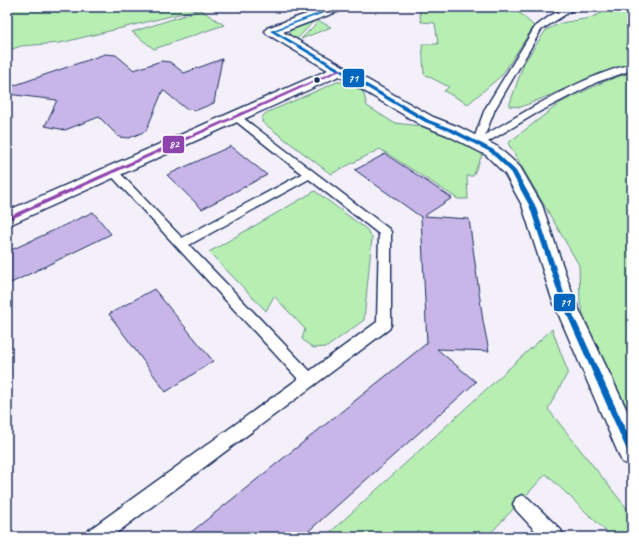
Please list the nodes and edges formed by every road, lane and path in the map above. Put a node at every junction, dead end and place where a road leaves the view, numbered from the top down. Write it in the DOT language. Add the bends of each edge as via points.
graph roads {
  1 [pos="338,7"];
  2 [pos="573,7"];
  3 [pos="632,67"];
  4 [pos="340,70"];
  5 [pos="236,117"];
  6 [pos="484,147"];
  7 [pos="113,172"];
  8 [pos="310,174"];
  9 [pos="7,218"];
  10 [pos="181,244"];
  11 [pos="309,380"];
  12 [pos="632,452"];
  13 [pos="522,504"];
  14 [pos="96,537"];
  15 [pos="554,537"];
  1 -- 4 [label="street" via="272,31"];
  2 -- 6 [label="lane" via="538,29 490,109"];
  3 -- 6 [label="lane" via="594,80 532,112"];
  4 -- 5 [label="street"];
  4 -- 6 [label="street" via="426,121"];
  5 -- 7 [label="street"];
  5 -- 8 [label="lane"];
  6 -- 12 [label="street" via="513,171 532,205 563,299"];
  7 -- 9 [label="street"];
  7 -- 10 [label="lane"];
  8 -- 10 [label="lane"];
  8 -- 11 [label="lane" via="385,232 386,269 384,325"];
  10 -- 11 [label="lane"];
  11 -- 14 [label="lane"];
  13 -- 15 [label="lane"];
}
